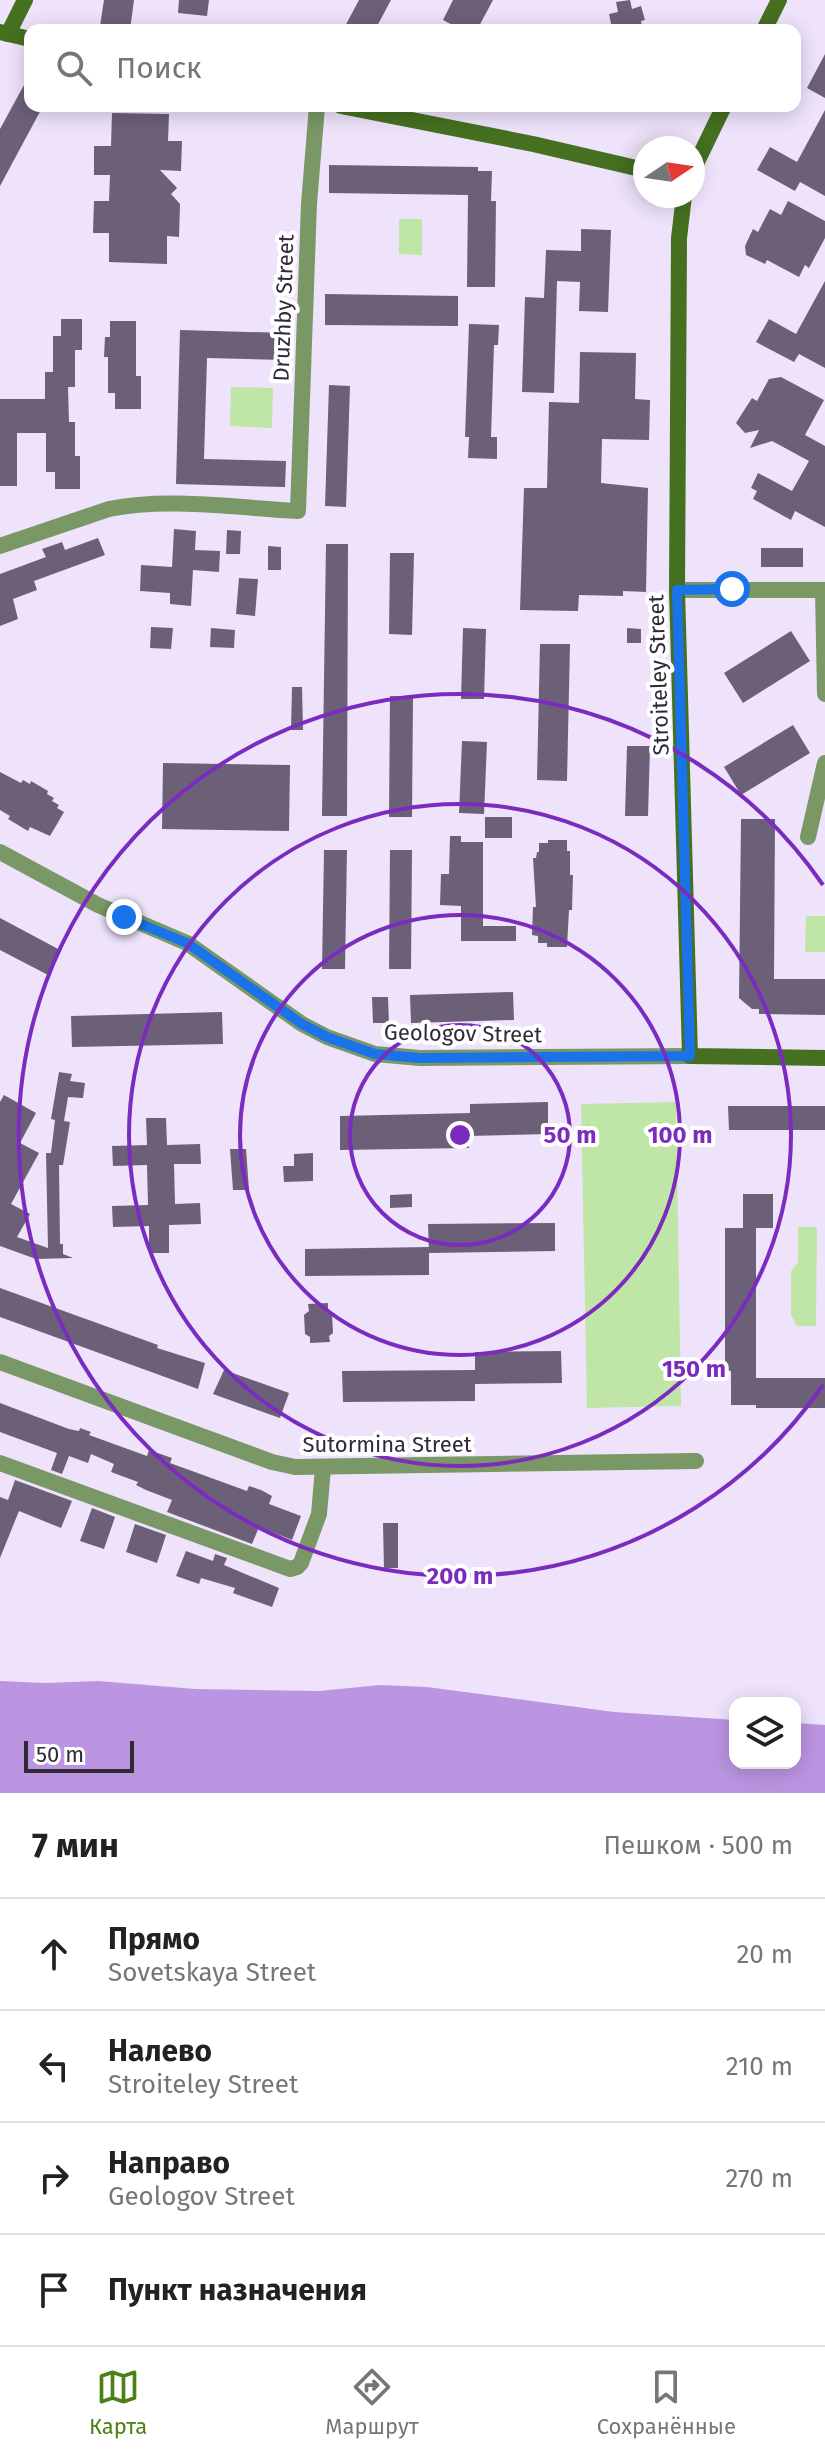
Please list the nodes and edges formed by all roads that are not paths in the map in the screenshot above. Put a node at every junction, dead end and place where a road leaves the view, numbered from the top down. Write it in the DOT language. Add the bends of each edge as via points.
graph roads {
  1 [pos="25,0"];
  2 [pos="779,0"];
  3 [pos="767,24"];
  4 [pos="3,38"];
  5 [pos="24,39"];
  6 [pos="317,112"];
  7 [pos="371,112"];
  8 [pos="721,112"];
  9 [pos="705,145"];
  10 [pos="633,167"];
  11 [pos="683,208"];
  12 [pos="0,546"];
  13 [pos="677,590"];
  14 [pos="824,590"];
  15 [pos="825,694"];
  16 [pos="825,763"];
  17 [pos="808,837"];
  18 [pos="0,852"];
  19 [pos="690,1056"];
  20 [pos="825,1058"];
  21 [pos="0,1362"];
  22 [pos="696,1461"];
  23 [pos="0,1463"];
  24 [pos="323,1468"];
  1 -- 4 [label="main road"];
  2 -- 3 [label="main road"];
  4 -- 5 [label="main road"];
  6 -- 12 [label="street, Druzhby Street" via="298,511 143,503 109,509"];
  7 -- 10 [label="main road"];
  8 -- 9 [label="main road"];
  11 -- 13 [label="main road, Stroiteley Street"];
  13 -- 14 [label="street"];
  13 -- 19 [label="main road, Stroiteley Street"];
  14 -- 15 [label="street"];
  16 -- 17 [label="street"];
  18 -- 19 [label="street, Geologov Street" via="98,905 187,943 302,1024 375,1054"];
  19 -- 20 [label="main road"];
  21 -- 24 [label="street, Sutormina Street" via="272,1462"];
  22 -- 24 [label="street, Sutormina Street"];
  23 -- 24 [label="street" via="290,1569 301,1563 319,1514"];
}
